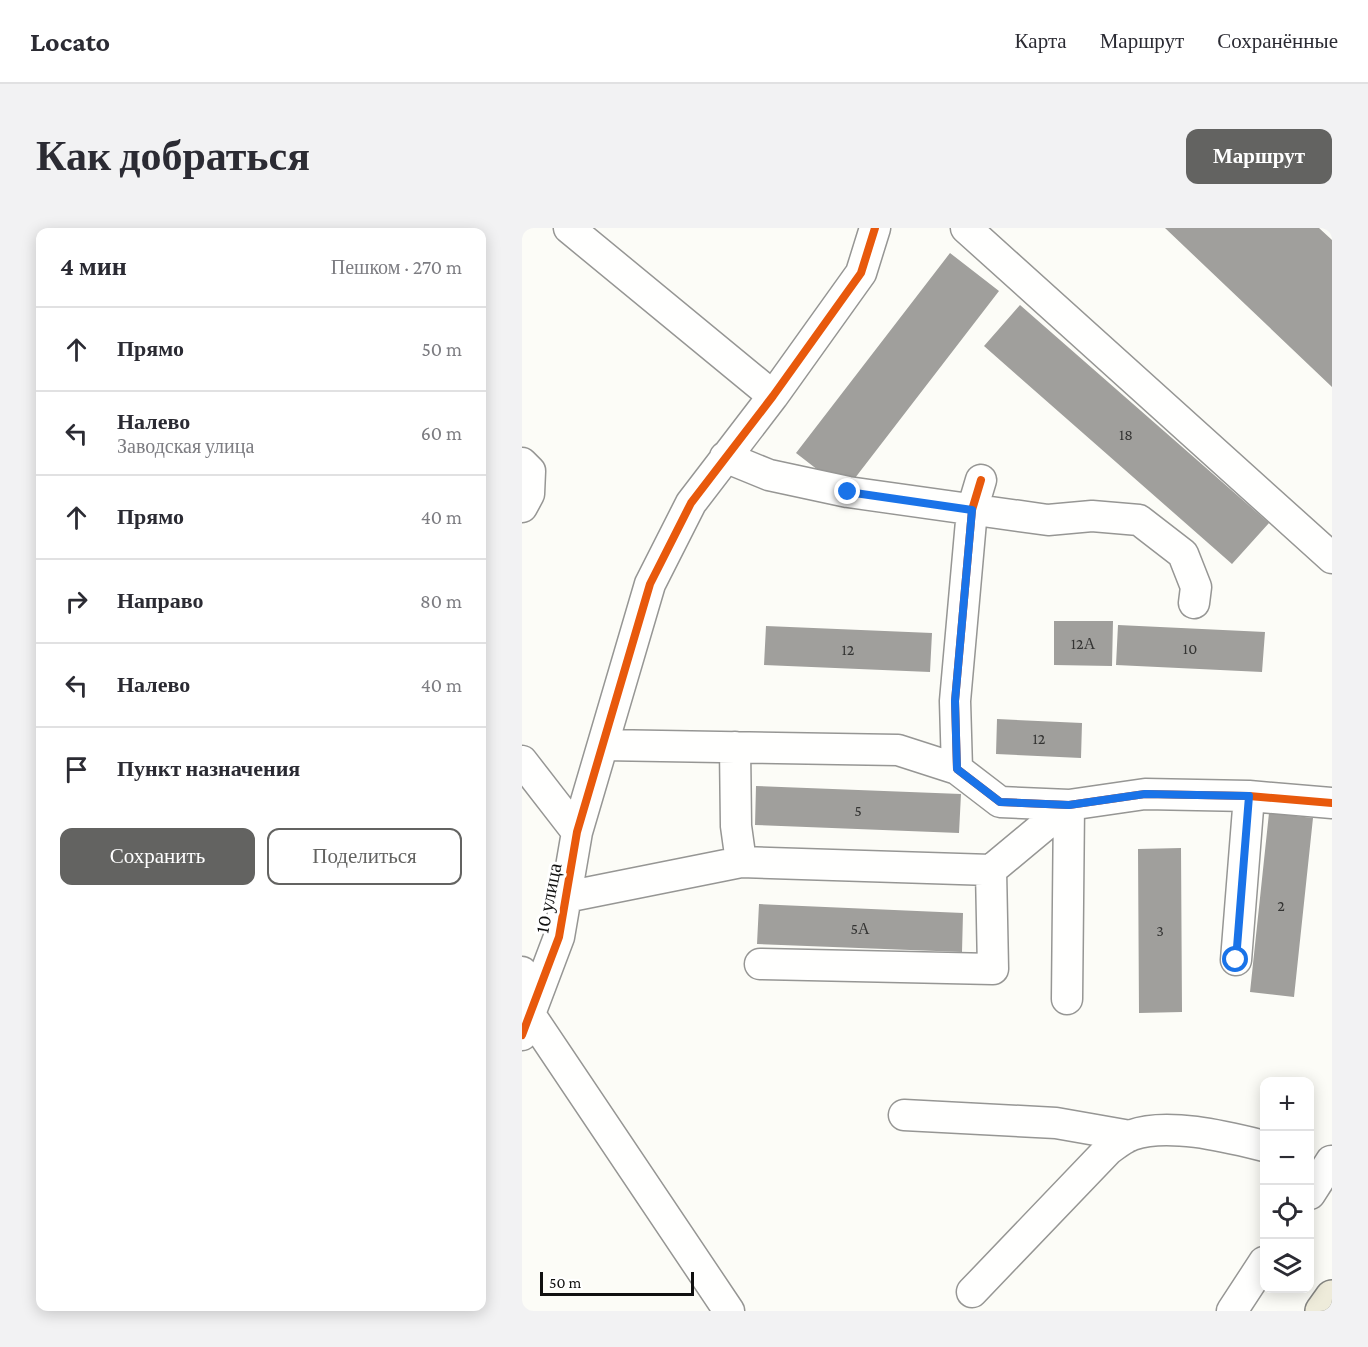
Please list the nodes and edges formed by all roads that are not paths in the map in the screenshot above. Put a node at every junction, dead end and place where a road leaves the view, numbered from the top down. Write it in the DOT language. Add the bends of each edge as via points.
graph roads {
  1 [pos="569,228"];
  2 [pos="874,228"];
  3 [pos="966,228"];
  4 [pos="773,396"];
  5 [pos="725,457"];
  6 [pos="522,463"];
  7 [pos="981,480"];
  8 [pos="522,507"];
  9 [pos="972,510"];
  10 [pos="1332,558"];
  11 [pos="1194,603"];
  12 [pos="603,745"];
  13 [pos="735,747"];
  14 [pos="522,761"];
  15 [pos="957,769"];
  16 [pos="1249,796"];
  17 [pos="1332,803"];
  18 [pos="1069,805"];
  19 [pos="577,832"];
  20 [pos="741,862"];
  21 [pos="991,870"];
  22 [pos="566,897"];
  23 [pos="1236,960"];
  24 [pos="759,964"];
  25 [pos="522,972"];
  26 [pos="1067,999"];
  27 [pos="526,1026"];
  28 [pos="904,1115"];
  29 [pos="1130,1136"];
  30 [pos="1260,1145"];
  31 [pos="1314,1157"];
  32 [pos="1332,1161"];
  33 [pos="1314,1188"];
  34 [pos="1260,1268"];
  35 [pos="972,1292"];
  36 [pos="1332,1297"];
  37 [pos="729,1311"];
  38 [pos="1232,1311"];
  39 [pos="1322,1311"];
  1 -- 4 [label="street"];
  2 -- 4 [label="street, 10 улица" via="861,273"];
  3 -- 10 [label="street"];
  4 -- 5 [label="street, 10 улица"];
  5 -- 9 [label="street" via="770,475 848,492"];
  5 -- 12 [label="street, 10 улица" via="691,503 650,584"];
  6 -- 8 [label="street" via="530,471 529,494"];
  7 -- 9 [label="street"];
  9 -- 11 [label="street" via="1048,520 1092,516 1139,520 1183,554 1196,587"];
  9 -- 15 [label="street" via="955,701"];
  12 -- 13 [label="street"];
  12 -- 19 [label="street, 10 улица"];
  13 -- 15 [label="street" via="898,750"];
  13 -- 20 [label="street" via="736,826"];
  14 -- 19 [label="street"];
  15 -- 18 [label="street" via="1000,802"];
  16 -- 17 [label="street"];
  16 -- 18 [label="street" via="1145,794"];
  16 -- 23 [label="street"];
  18 -- 21 [label="street"];
  18 -- 26 [label="street"];
  19 -- 22 [label="street, 10 улица"];
  20 -- 21 [label="street"];
  20 -- 22 [label="street"];
  21 -- 24 [label="street" via="993,969"];
  22 -- 27 [label="street, 10 улица" via="559,937"];
  25 -- 27 [label="street"];
  27 -- 37 [label="street"];
  28 -- 29 [label="street" via="1056,1124"];
  29 -- 30 [label="street" via="1150,1131 1211,1133"];
  29 -- 35 [label="street" via="1108,1150"];
  31 -- 32 [label="street"];
  32 -- 33 [label="street"];
  34 -- 38 [label="street"];
  36 -- 39 [label="main road"];
}
